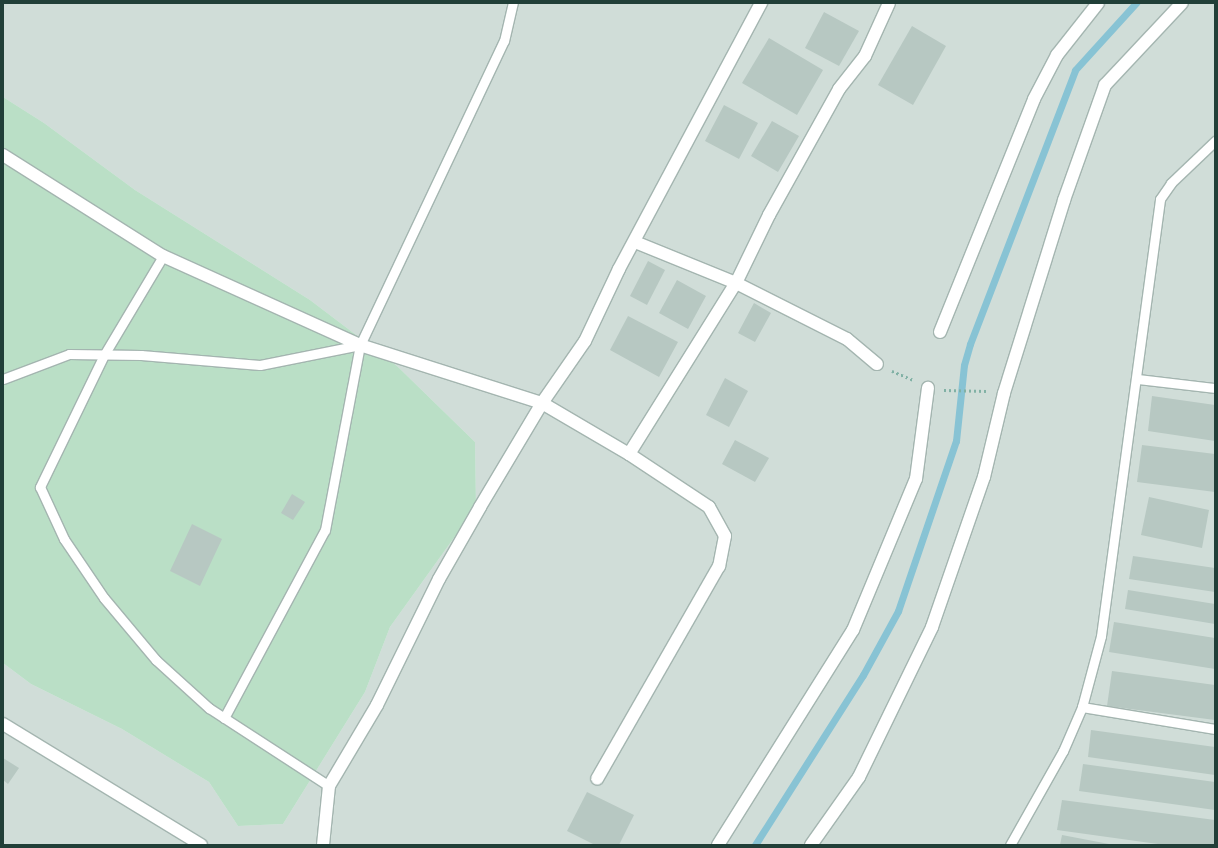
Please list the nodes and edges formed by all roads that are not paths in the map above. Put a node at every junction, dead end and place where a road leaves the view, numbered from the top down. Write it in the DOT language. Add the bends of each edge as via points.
graph roads {
  1 [pos="514,3"];
  2 [pos="761,3"];
  3 [pos="889,3"];
  4 [pos="1098,3"];
  5 [pos="1182,3"];
  6 [pos="1215,141"];
  7 [pos="3,155"];
  8 [pos="635,242"];
  9 [pos="164,256"];
  10 [pos="736,283"];
  11 [pos="940,332"];
  12 [pos="360,345"];
  13 [pos="104,355"];
  14 [pos="877,364"];
  15 [pos="3,379"];
  16 [pos="1138,379"];
  17 [pos="928,388"];
  18 [pos="1215,388"];
  19 [pos="542,403"];
  20 [pos="629,454"];
  21 [pos="1082,707"];
  22 [pos="224,718"];
  23 [pos="3,724"];
  24 [pos="1215,729"];
  25 [pos="597,779"];
  26 [pos="330,786"];
  27 [pos="201,845"];
  28 [pos="323,845"];
  29 [pos="718,845"];
  30 [pos="811,845"];
  31 [pos="1010,845"];
  1 -- 12 [label="lane" via="504,41"];
  2 -- 8 [label="street"];
  3 -- 10 [label="street" via="865,56 839,89 769,215"];
  4 -- 11 [label="street" via="1057,55 1034,99"];
  5 -- 30 [label="street" via="1105,84 1064,200 1004,393 984,477 932,627 859,777"];
  6 -- 16 [label="lane" via="1170,183 1160,199"];
  7 -- 9 [label="street"];
  8 -- 10 [label="street"];
  8 -- 19 [label="street" via="586,341"];
  9 -- 12 [label="street"];
  9 -- 13 [label="lane"];
  10 -- 14 [label="street" via="847,339"];
  10 -- 20 [label="street"];
  12 -- 13 [label="lane" via="260,365"];
  12 -- 19 [label="street"];
  12 -- 22 [label="lane" via="325,530"];
  13 -- 15 [label="lane" via="69,354"];
  13 -- 22 [label="lane" via="40,487 64,539 104,598 156,660"];
  16 -- 18 [label="lane"];
  16 -- 21 [label="lane" via="1101,636"];
  17 -- 29 [label="street" via="916,479 853,630"];
  19 -- 20 [label="street"];
  19 -- 26 [label="street" via="443,573 377,705"];
  20 -- 25 [label="street" via="708,507 725,536 719,566"];
  21 -- 24 [label="lane"];
  21 -- 31 [label="lane" via="1064,751"];
  22 -- 26 [label="lane"];
  23 -- 27 [label="street"];
  26 -- 28 [label="street"];
}
